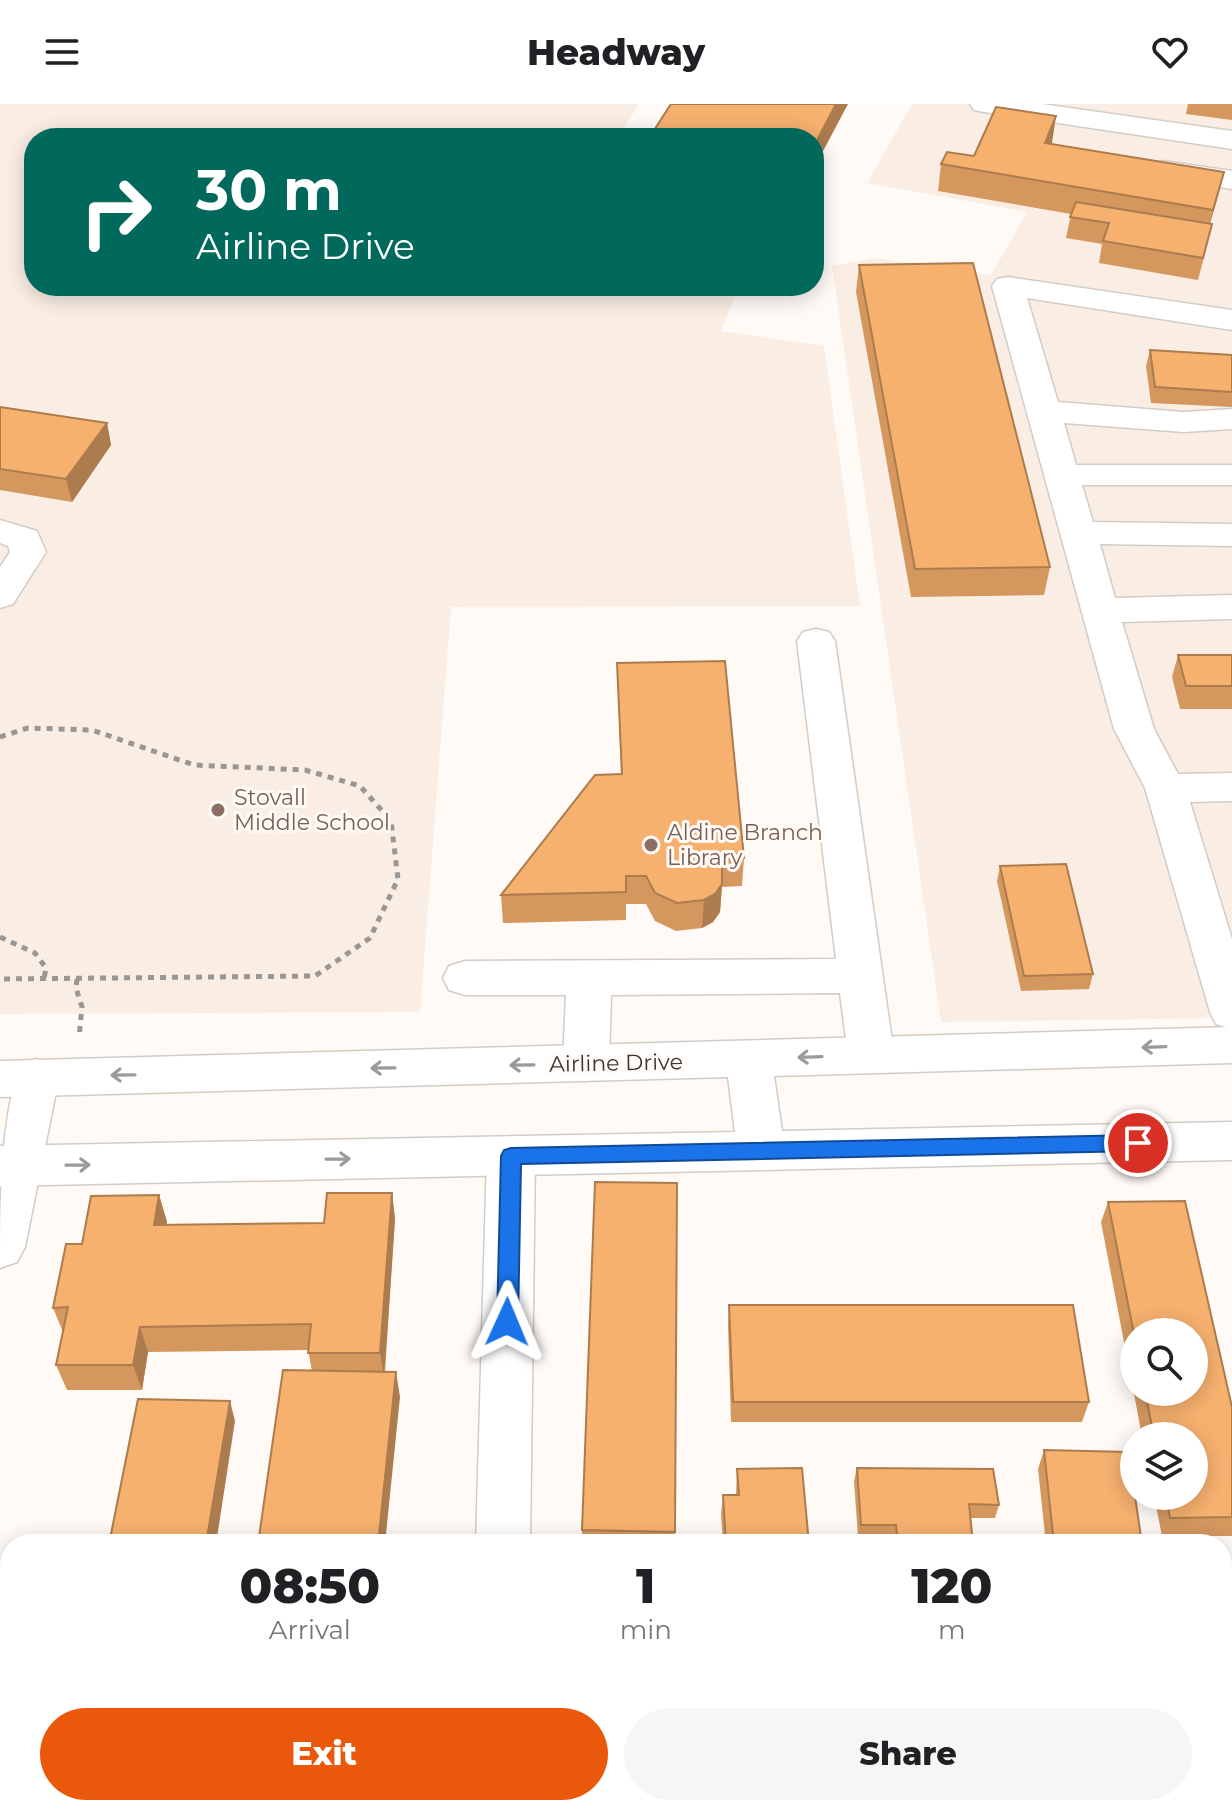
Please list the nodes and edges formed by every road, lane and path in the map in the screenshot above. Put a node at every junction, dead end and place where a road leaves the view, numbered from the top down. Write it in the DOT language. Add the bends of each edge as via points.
graph roads {
  1 [pos="984,104"];
  2 [pos="1181,118"];
  3 [pos="1232,140"];
  4 [pos="1141,166"];
  5 [pos="1232,180"];
  6 [pos="1232,320"];
  7 [pos="1043,411"];
  8 [pos="1232,419"];
  9 [pos="1061,475"];
  10 [pos="1232,475"];
  11 [pos="0,531"];
  12 [pos="1078,533"];
  13 [pos="1232,535"];
  14 [pos="0,596"];
  15 [pos="1232,607"];
  16 [pos="1100,610"];
  17 [pos="816,641"];
  18 [pos="0,737"];
  19 [pos="1232,787"];
  20 [pos="1165,788"];
  21 [pos="1215,903"];
  22 [pos="0,937"];
  23 [pos="861,976"];
  24 [pos="465,978"];
  25 [pos="589,978"];
  26 [pos="0,979"];
  27 [pos="44,979"];
  28 [pos="77,979"];
  29 [pos="1232,1018"];
  30 [pos="78,1041"];
  31 [pos="871,1055"];
  32 [pos="749,1059"];
  33 [pos="586,1063"];
  34 [pos="18,1078"];
  35 [pos="1232,1141"];
  36 [pos="761,1151"];
  37 [pos="511,1156"];
  38 [pos="9,1166"];
  39 [pos="0,1247"];
  40 [pos="503,1534"];
  1 -- 2 [label="main road"];
  2 -- 3 [label="main road"];
  4 -- 5 [label="main road"];
  6 -- 7 [label="main road" via="1008,286"];
  7 -- 8 [label="main road" via="1184,422"];
  7 -- 9 [label="main road"];
  9 -- 10 [label="main road"];
  9 -- 12 [label="main road"];
  11 -- 14 [label="main road" via="24,539 28,552"];
  12 -- 13 [label="main road"];
  12 -- 16 [label="main road"];
  15 -- 16 [label="main road"];
  16 -- 20 [label="main road" via="1134,729"];
  17 -- 23 [label="main road"];
  18 -- 28 [label="path" via="28,728 92,730 194,765 305,770 360,786 391,821 398,879 370,938 315,976"];
  19 -- 20 [label="main road"];
  20 -- 21 [label="main road"];
  21 -- 29 [label="main road"];
  22 -- 27 [label="path" via="35,953 46,968"];
  23 -- 25 [label="main road"];
  23 -- 31 [label="main road"];
  24 -- 25 [label="main road"];
  25 -- 33 [label="main road"];
  26 -- 27 [label="path"];
  27 -- 28 [label="path"];
  28 -- 30 [label="path" via="82,1007"];
  29 -- 31 [label="main road, Airline Drive, one-way"];
  31 -- 32 [label="main road, Airline Drive, one-way"];
  32 -- 33 [label="main road, Airline Drive"];
  32 -- 36 [label="main road"];
  33 -- 34 [label="main road, Airline Drive, one-way"];
  34 -- 38 [label="main road"];
  35 -- 36 [label="main road"];
  36 -- 37 [label="main road"];
  38 -- 37 [label="main road, one-way"];
  37 -- 40 [label="main road"];
  38 -- 39 [label="main road"];
}
